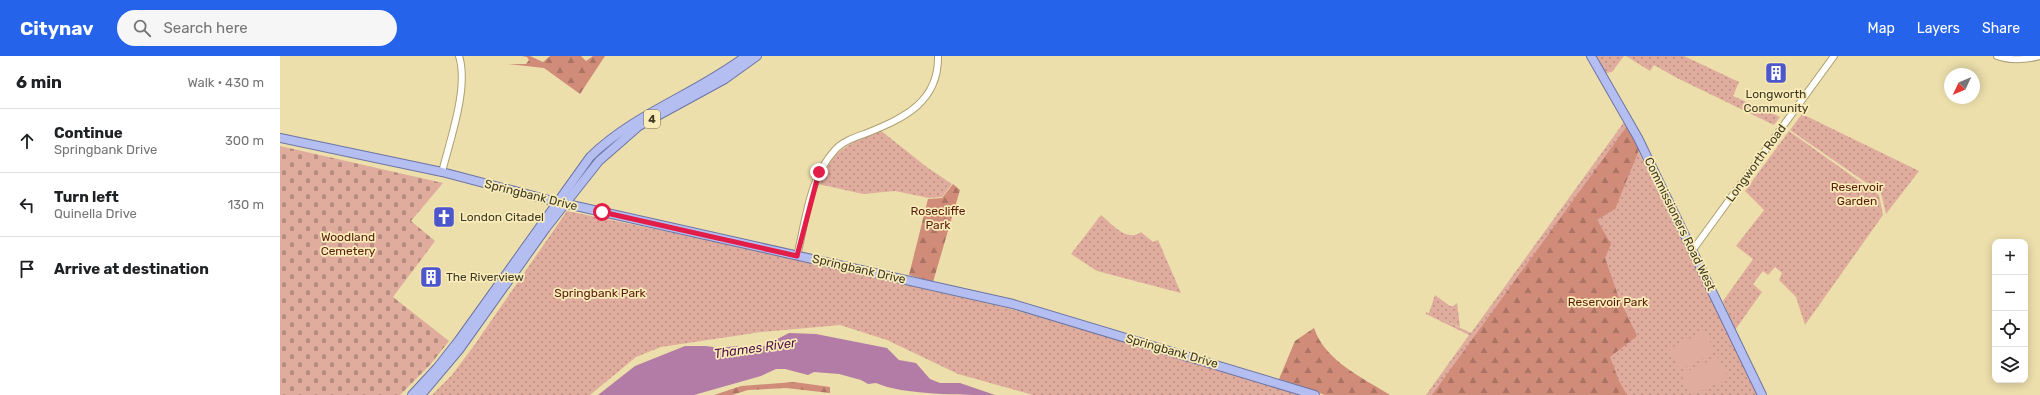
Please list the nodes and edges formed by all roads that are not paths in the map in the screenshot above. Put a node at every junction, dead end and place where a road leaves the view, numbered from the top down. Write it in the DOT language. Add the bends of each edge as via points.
graph roads {
  1 [pos="459,56"];
  2 [pos="746,56"];
  3 [pos="757,56"];
  4 [pos="938,56"];
  5 [pos="1591,56"];
  6 [pos="1834,56"];
  7 [pos="1997,56"];
  8 [pos="2040,56"];
  9 [pos="280,138"];
  10 [pos="442,172"];
  11 [pos="561,203"];
  12 [pos="1692,251"];
  13 [pos="797,256"];
  14 [pos="412,395"];
  15 [pos="421,395"];
  16 [pos="1315,395"];
  17 [pos="1762,395"];
  1 -- 10 [label="street" via="462,87"];
  2 -- 11 [label="main road, 4" via="722,74 641,117 615,135 590,157"];
  3 -- 11 [label="main road, 4" via="725,79 645,123 620,141 599,160"];
  4 -- 13 [label="street" via="936,79 918,106 881,127 848,140 835,149 819,172"];
  5 -- 12 [label="main road, Commissioners Road West" via="1638,138"];
  6 -- 12 [label="street, Longworth Road"];
  7 -- 8 [label="street" via="2020,60"];
  9 -- 10 [label="main road, Springbank Drive"];
  10 -- 11 [label="main road, Springbank Drive"];
  11 -- 13 [label="main road, Springbank Drive"];
  11 -- 14 [label="main road, 4" via="540,224 455,345"];
  11 -- 15 [label="main road, 4" via="459,350"];
  12 -- 17 [label="main road, Commissioners Road West"];
  13 -- 16 [label="main road, Springbank Drive" via="1013,304"];
}
